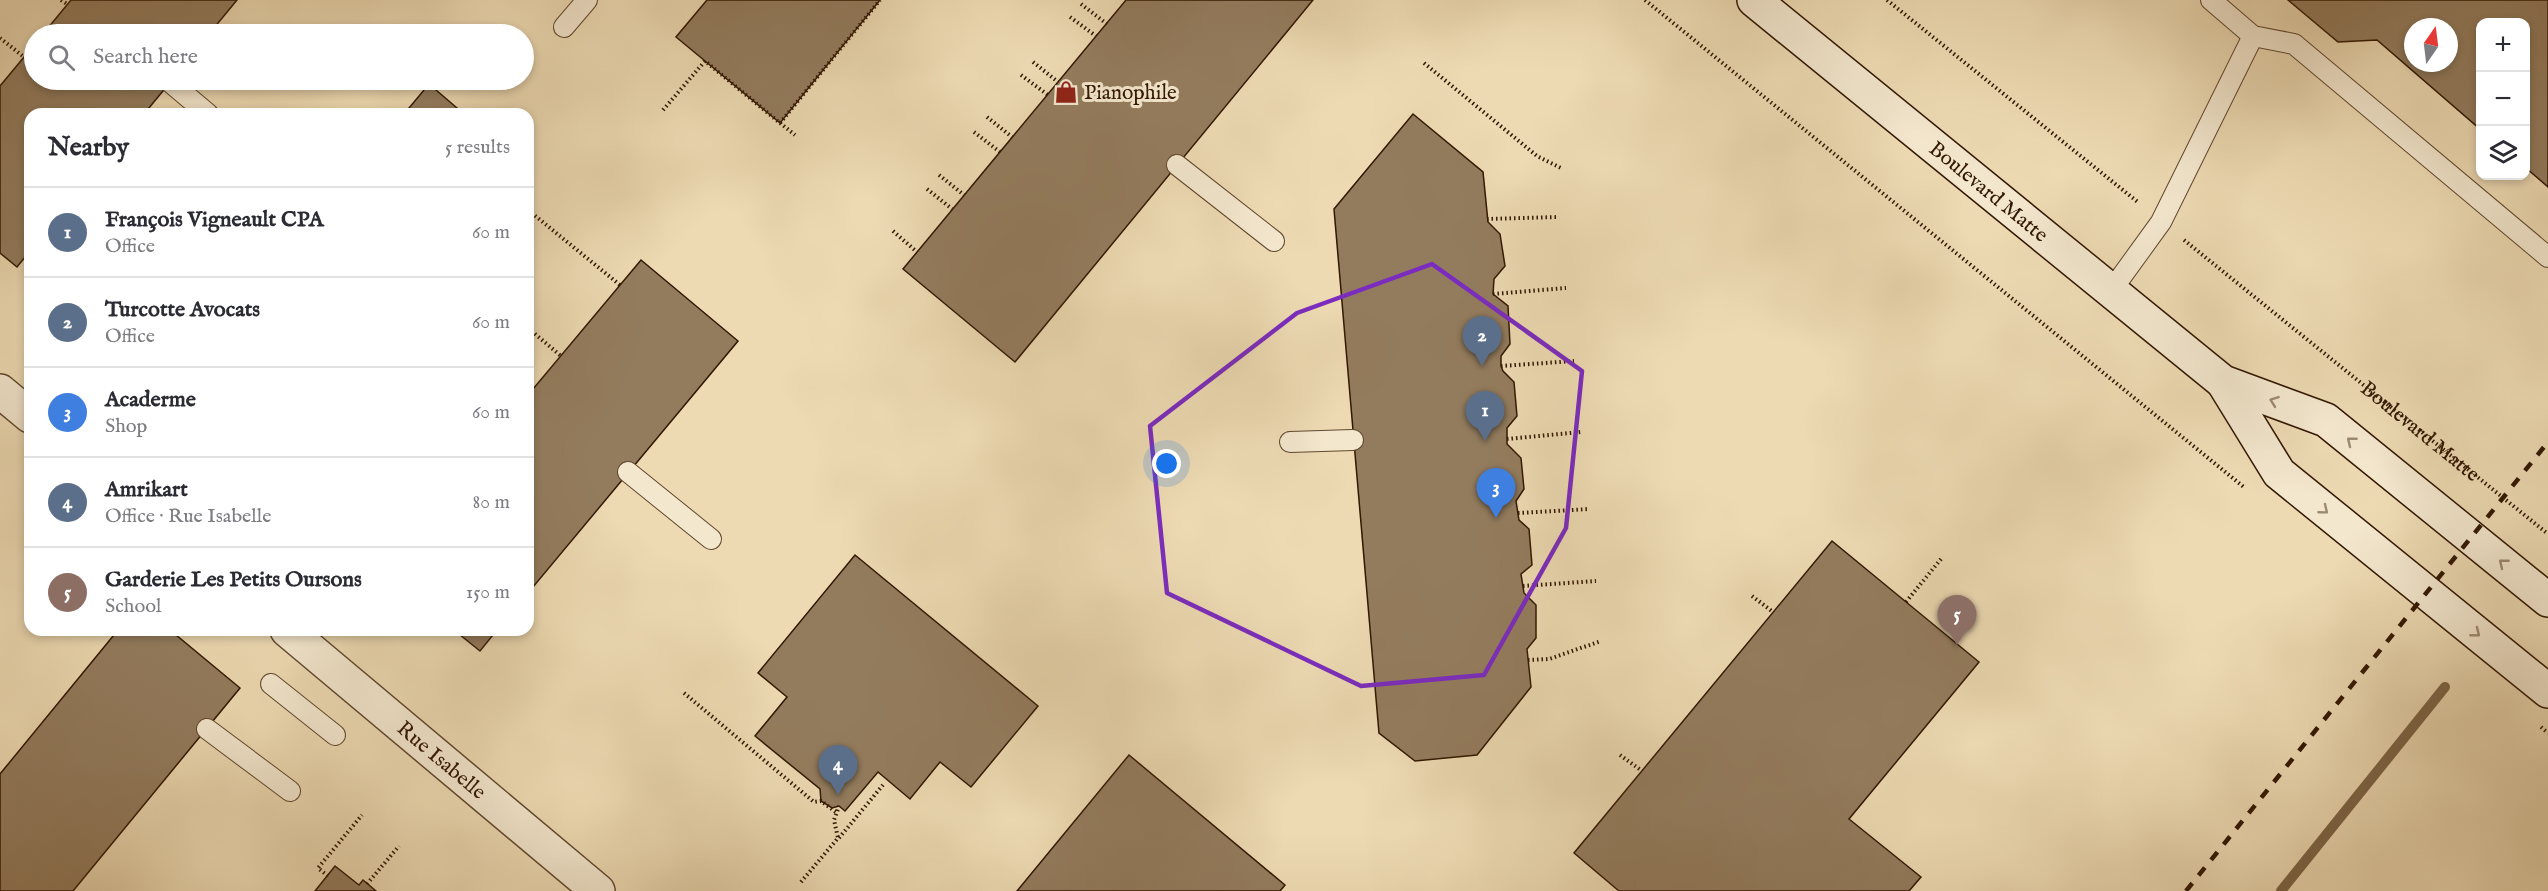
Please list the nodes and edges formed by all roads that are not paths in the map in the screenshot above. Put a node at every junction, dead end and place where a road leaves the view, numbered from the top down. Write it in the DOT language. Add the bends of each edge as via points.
graph roads {
  1 [pos="587,0"];
  2 [pos="2211,0"];
  3 [pos="1767,4"];
  4 [pos="564,27"];
  5 [pos="2253,36"];
  6 [pos="180,90"];
  7 [pos="201,108"];
  8 [pos="1177,165"];
  9 [pos="1274,241"];
  10 [pos="2548,256"];
  11 [pos="2111,291"];
  12 [pos="2223,382"];
  13 [pos="0,392"];
  14 [pos="24,411"];
  15 [pos="1353,440"];
  16 [pos="1290,442"];
  17 [pos="628,472"];
  18 [pos="711,539"];
  19 [pos="2548,600"];
  20 [pos="294,636"];
  21 [pos="271,684"];
  22 [pos="2548,691"];
  23 [pos="207,729"];
  24 [pos="335,735"];
  25 [pos="290,791"];
  26 [pos="598,891"];
  1 -- 4 [label="lane"];
  2 -- 5 [label="lane"];
  3 -- 11 [label="main road, Boulevard Matte"];
  5 -- 10 [label="lane" via="2294,44"];
  5 -- 11 [label="lane" via="2161,222"];
  6 -- 7 [label="lane"];
  8 -- 9 [label="lane"];
  11 -- 12 [label="main road, Boulevard Matte"];
  19 -- 12 [label="main road, Boulevard Matte, one-way" via="2326,420"];
  12 -- 22 [label="main road, Boulevard Matte, one-way" via="2279,473"];
  13 -- 14 [label="main road"];
  15 -- 16 [label="lane"];
  17 -- 18 [label="lane"];
  20 -- 26 [label="main road, Rue Isabelle"];
  21 -- 24 [label="lane"];
  23 -- 25 [label="lane"];
}
